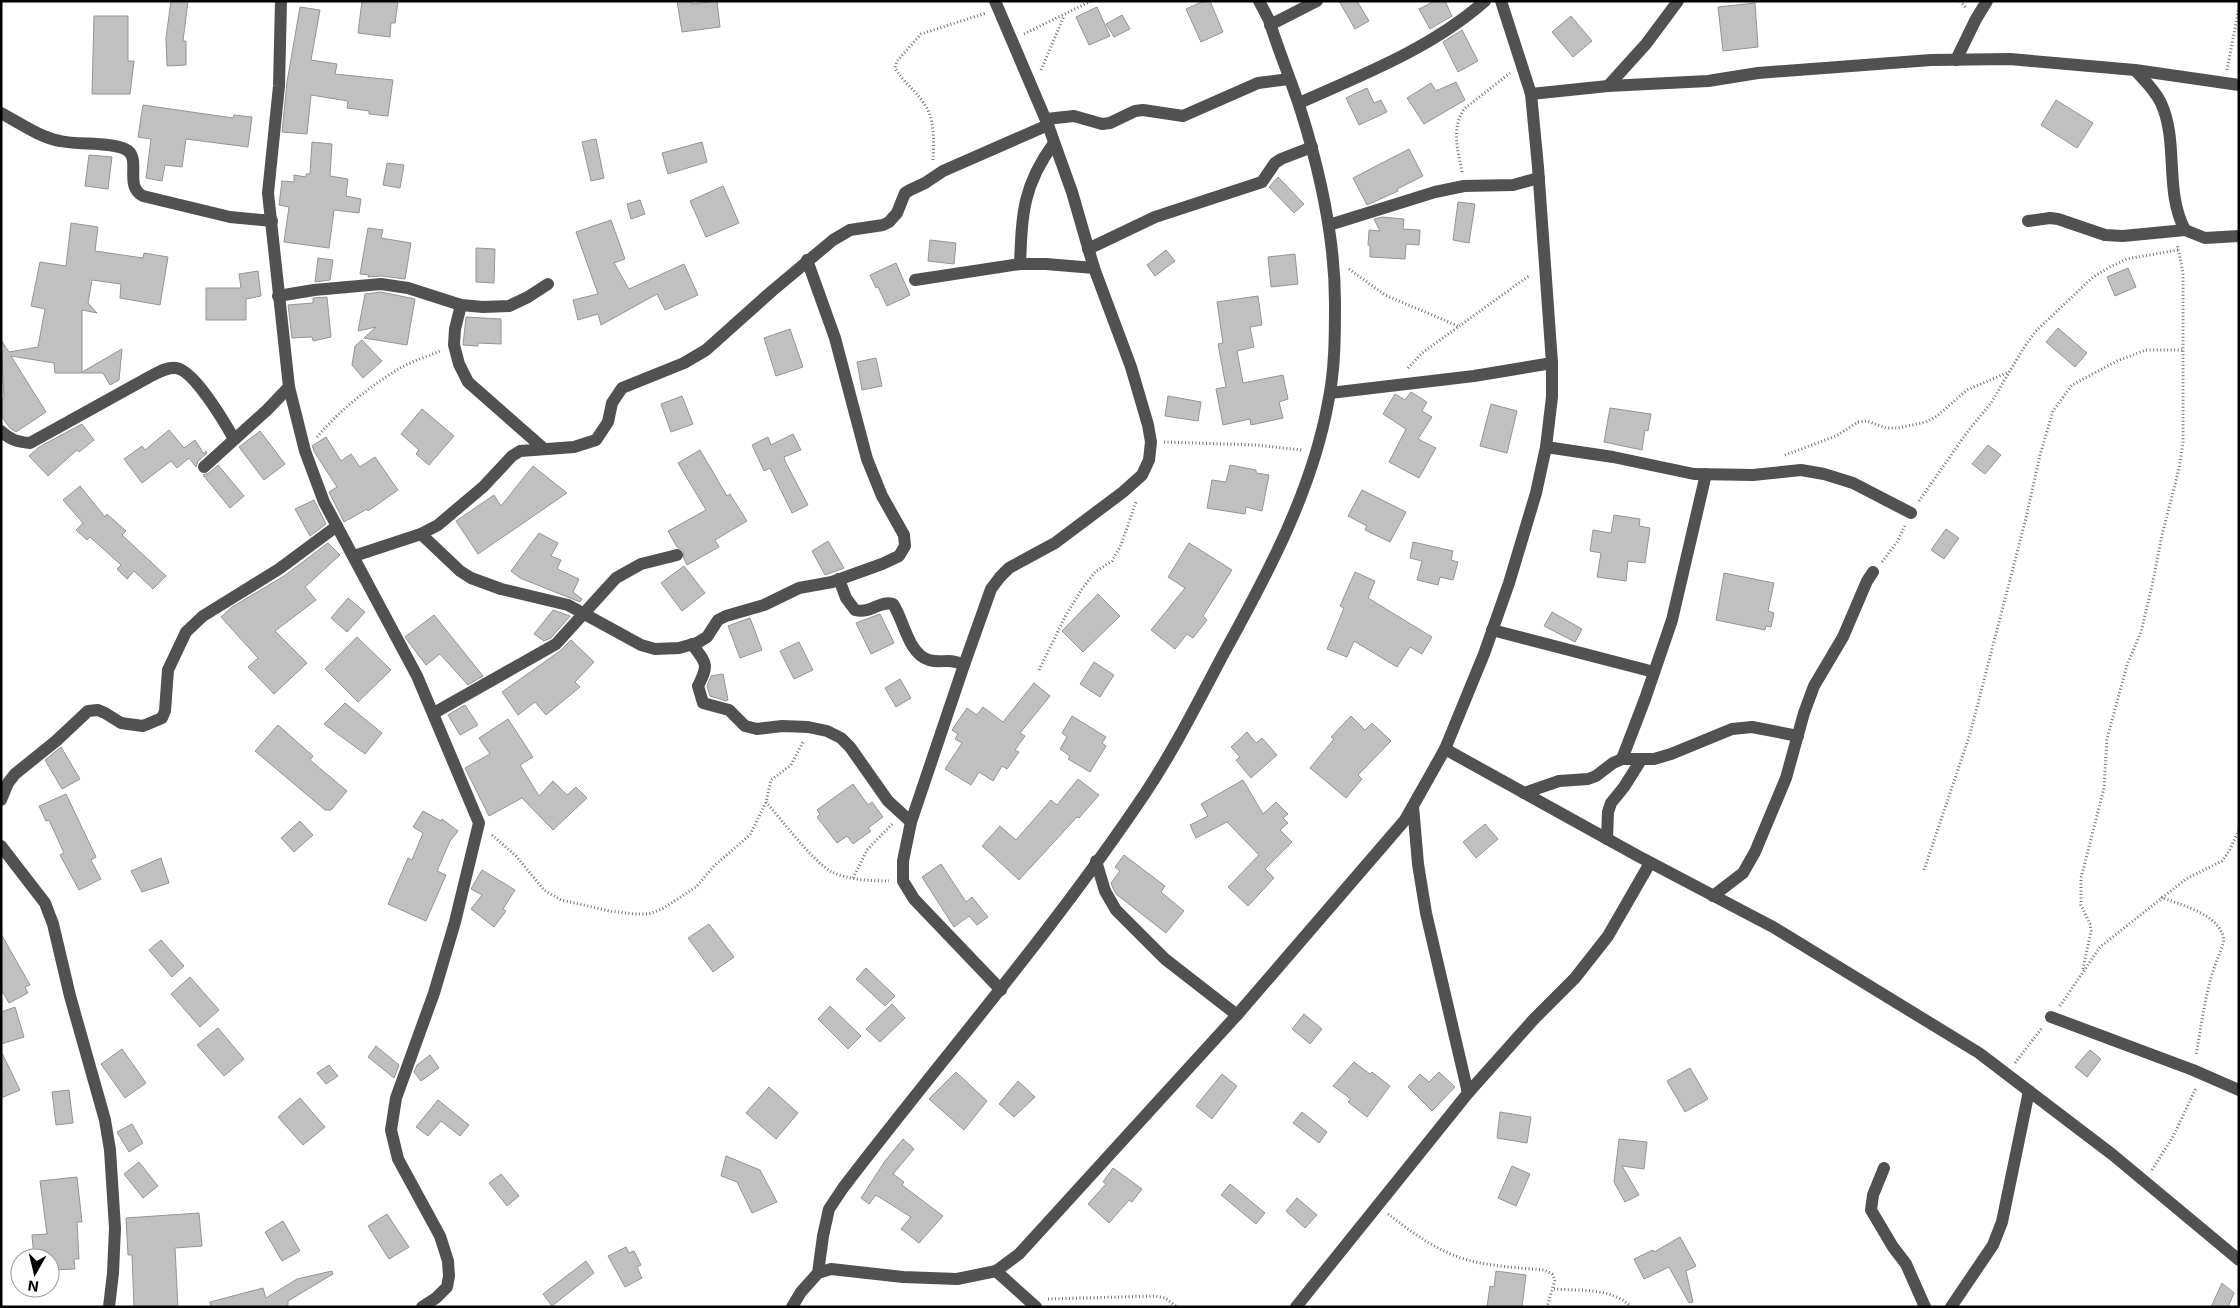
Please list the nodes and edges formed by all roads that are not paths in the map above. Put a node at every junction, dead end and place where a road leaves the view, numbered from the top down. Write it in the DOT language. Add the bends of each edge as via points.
graph roads {
  1 [pos="282,1"];
  2 [pos="1259,1"];
  3 [pos="1317,1"];
  4 [pos="1485,1"];
  5 [pos="1501,1"];
  6 [pos="1678,1"];
  7 [pos="1987,1"];
  8 [pos="996,4"];
  9 [pos="1270,25"];
  10 [pos="1956,60"];
  11 [pos="2135,70"];
  12 [pos="1289,79"];
  13 [pos="2239,85"];
  14 [pos="1608,86"];
  15 [pos="1531,94"];
  16 [pos="1298,104"];
  17 [pos="1,112"];
  18 [pos="1047,122"];
  19 [pos="1054,143"];
  20 [pos="1312,147"];
  21 [pos="1539,178"];
  22 [pos="272,221"];
  23 [pos="2028,222"];
  24 [pos="1329,225"];
  25 [pos="2180,231"];
  26 [pos="2239,236"];
  27 [pos="1088,249"];
  28 [pos="807,260"];
  29 [pos="1020,264"];
  30 [pos="1094,268"];
  31 [pos="915,280"];
  32 [pos="548,284"];
  33 [pos="278,296"];
  34 [pos="461,305"];
  35 [pos="1552,363"];
  36 [pos="289,386"];
  37 [pos="1330,393"];
  38 [pos="1,431"];
  39 [pos="234,439"];
  40 [pos="543,448"];
  41 [pos="1546,448"];
  42 [pos="204,467"];
  43 [pos="1706,474"];
  44 [pos="1911,512"];
  45 [pos="336,526"];
  46 [pos="420,534"];
  47 [pos="354,556"];
  48 [pos="677,556"];
  49 [pos="1873,572"];
  50 [pos="839,579"];
  51 [pos="585,614"];
  52 [pos="1492,630"];
  53 [pos="692,644"];
  54 [pos="964,665"];
  55 [pos="1654,672"];
  56 [pos="434,713"];
  57 [pos="1798,736"];
  58 [pos="1445,749"];
  59 [pos="1622,759"];
  60 [pos="1641,760"];
  61 [pos="1524,793"];
  62 [pos="1,800"];
  63 [pos="1413,806"];
  64 [pos="906,818"];
  65 [pos="1607,839"];
  66 [pos="1,846"];
  67 [pos="1096,861"];
  68 [pos="1650,863"];
  69 [pos="1713,896"];
  70 [pos="1001,990"];
  71 [pos="1237,1015"];
  72 [pos="2051,1017"];
  73 [pos="2239,1090"];
  74 [pos="2029,1091"];
  75 [pos="1468,1093"];
  76 [pos="1884,1168"];
  77 [pos="2239,1260"];
  78 [pos="996,1271"];
  79 [pos="818,1273"];
  80 [pos="1033,1304"];
  81 [pos="108,1307"];
  82 [pos="422,1307"];
  83 [pos="792,1307"];
  84 [pos="1296,1307"];
  85 [pos="1925,1307"];
  86 [pos="1951,1307"];
  1 -- 22 [label="street" via="279,86 268,193"];
  2 -- 9 [label="street"];
  3 -- 9 [label="street"];
  4 -- 16 [label="street" via="1458,23 1409,52"];
  5 -- 15 [label="street"];
  6 -- 14 [label="street" via="1646,44"];
  7 -- 10 [label="street"];
  8 -- 18 [label="street"];
  9 -- 12 [label="street"];
  10 -- 11 [label="street" via="2010,58"];
  10 -- 14 [label="street"];
  11 -- 13 [label="street"];
  11 -- 25 [label="street" via="2154,91 2166,115"];
  12 -- 16 [label="street"];
  12 -- 18 [label="street" via="1258,83 1184,116 1143,110 1110,123 1102,124 1074,116"];
  14 -- 15 [label="street"];
  15 -- 21 [label="street"];
  16 -- 20 [label="street"];
  17 -- 22 [label="street" via="46,138 126,149 132,158 134,186 143,196 230,217"];
  18 -- 19 [label="street"];
  18 -- 28 [label="street" via="943,171 905,193 898,213 889,222 850,230"];
  19 -- 27 [label="street"];
  19 -- 29 [label="street" via="1039,164 1026,196"];
  20 -- 24 [label="street"];
  20 -- 27 [label="street" via="1281,159 1262,182 1155,218"];
  21 -- 24 [label="street" via="1494,187 1464,186 1435,192"];
  21 -- 35 [label="street"];
  22 -- 33 [label="street"];
  23 -- 25 [label="street" via="2058,219 2105,235"];
  24 -- 37 [label="street" via="1335,303"];
  25 -- 26 [label="street" via="2205,238"];
  27 -- 30 [label="street"];
  28 -- 40 [label="street" via="706,350 684,363 622,388 612,403 608,422 596,440 574,447"];
  28 -- 50 [label="street" via="835,338 867,459 882,496 904,535 905,546 899,556"];
  29 -- 30 [label="street"];
  29 -- 31 [label="street"];
  30 -- 54 [label="street" via="1131,367 1148,425 1151,442 1149,460 1142,475 1123,492 1055,544 1009,568 1000,577 991,589"];
  32 -- 34 [label="street" via="510,306"];
  33 -- 34 [label="street" via="381,284 408,288"];
  33 -- 36 [label="street"];
  34 -- 40 [label="street" via="454,345 468,382"];
  35 -- 37 [label="street"];
  35 -- 41 [label="street"];
  36 -- 39 [label="street"];
  36 -- 45 [label="street" via="313,476"];
  37 -- 67 [label="street" via="1296,507 1269,569 1147,791"];
  38 -- 39 [label="street" via="20,442 30,443 151,376 167,368 179,368 188,374 215,407"];
  39 -- 42 [label="street"];
  40 -- 46 [label="street" via="520,451 512,456 456,512"];
  41 -- 43 [label="street"];
  41 -- 52 [label="street" via="1536,493"];
  43 -- 44 [label="street" via="1753,475 1801,470 1824,474 1853,483"];
  43 -- 55 [label="street" via="1678,596"];
  45 -- 47 [label="street"];
  45 -- 62 [label="street" via="279,569 203,616 186,632 168,670 162,718 143,726 121,723 98,710 88,711 15,774"];
  46 -- 47 [label="street"];
  46 -- 51 [label="street" via="471,578 502,589 561,602"];
  47 -- 56 [label="street"];
  48 -- 51 [label="street" via="628,570 609,584"];
  49 -- 57 [label="street" via="1843,637 1814,686"];
  50 -- 53 [label="street" via="799,588 764,605 726,616 718,620 707,637"];
  50 -- 54 [label="street" via="855,610 864,612 893,604 911,642 927,660 954,660"];
  51 -- 53 [label="street" via="655,650"];
  51 -- 56 [label="street" via="547,651"];
  52 -- 55 [label="street"];
  52 -- 58 [label="street"];
  53 -- 64 [label="street" via="706,663 706,671 698,686 703,703 729,710 745,726 757,729 808,727 841,738 888,801"];
  54 -- 64 [label="street"];
  55 -- 59 [label="street"];
  56 -- 82 [label="street" via="478,823 455,922 434,993 396,1098 391,1130 398,1159 440,1236 448,1261 446,1287"];
  57 -- 60 [label="street" via="1752,727 1732,729 1671,754"];
  57 -- 69 [label="street" via="1786,778 1751,859 1743,873"];
  58 -- 61 [label="street"];
  58 -- 63 [label="street"];
  59 -- 60 [label="street"];
  59 -- 61 [label="street" via="1588,779 1558,781"];
  60 -- 65 [label="street" via="1611,803"];
  61 -- 65 [label="street"];
  63 -- 71 [label="street" via="1405,820"];
  63 -- 75 [label="street" via="1426,913"];
  64 -- 70 [label="street" via="903,881 914,899"];
  65 -- 68 [label="street"];
  66 -- 81 [label="street" via="45,903 53,924 104,1120 110,1150 115,1228"];
  67 -- 70 [label="street"];
  67 -- 71 [label="street" via="1105,891 1116,910 1165,959"];
  68 -- 69 [label="street"];
  68 -- 75 [label="street" via="1608,936 1575,978"];
  69 -- 74 [label="street" via="1773,927 1979,1053"];
  70 -- 79 [label="street" via="829,1209"];
  71 -- 78 [label="street" via="1019,1254"];
  72 -- 73 [label="street"];
  74 -- 77 [label="street" via="2145,1181"];
  74 -- 86 [label="street" via="2002,1222 1993,1245"];
  75 -- 84 [label="street"];
  76 -- 85 [label="street" via="1873,1195 1871,1210 1906,1264"];
  78 -- 79 [label="street" via="958,1278 903,1277 831,1269"];
  78 -- 80 [label="street"];
  79 -- 83 [label="street"];
}
